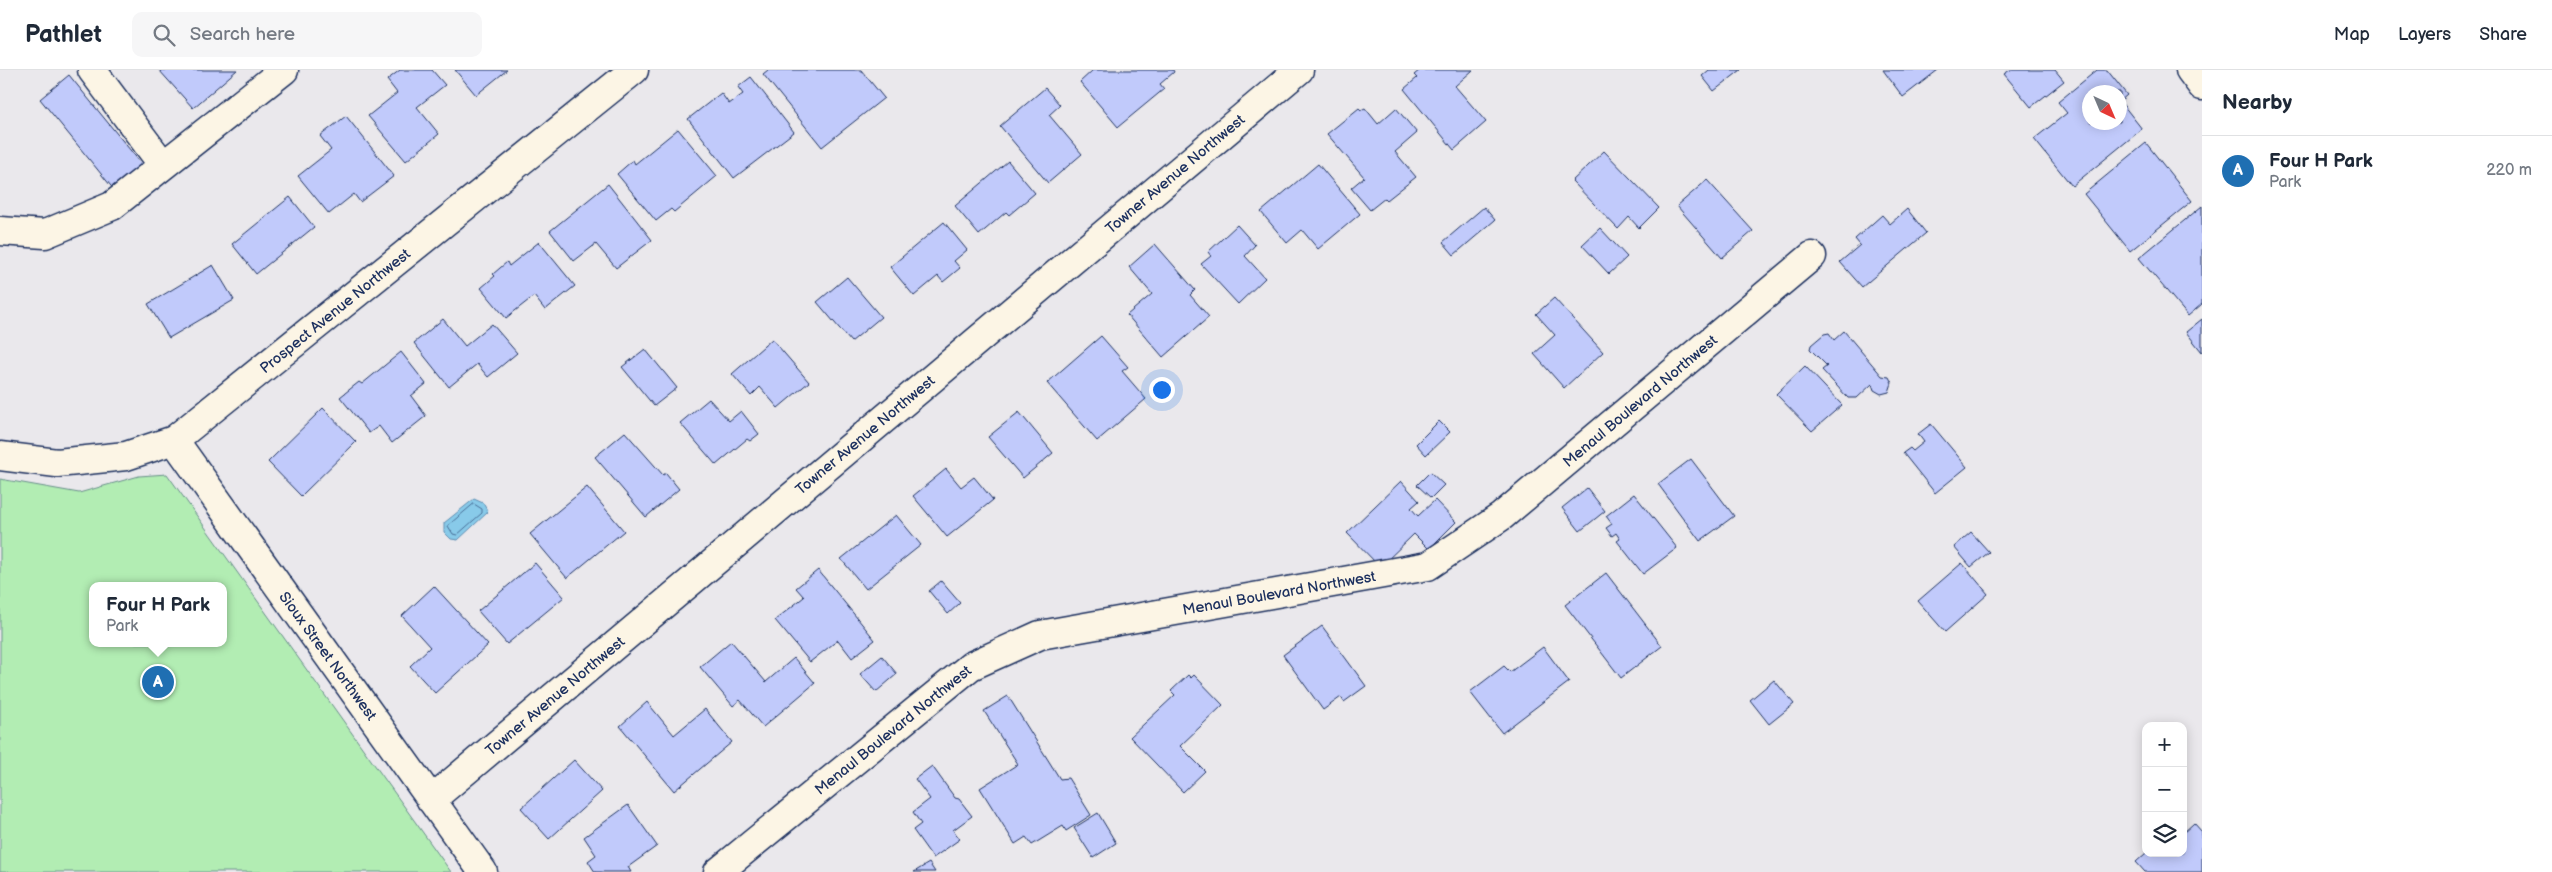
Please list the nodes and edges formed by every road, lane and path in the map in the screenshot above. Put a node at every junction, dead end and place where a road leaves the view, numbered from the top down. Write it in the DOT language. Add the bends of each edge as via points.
graph roads {
  1 [pos="92,70"];
  2 [pos="284,70"];
  3 [pos="634,70"];
  4 [pos="1299,70"];
  5 [pos="2190,70"];
  6 [pos="2202,86"];
  7 [pos="163,165"];
  8 [pos="0,231"];
  9 [pos="1812,256"];
  10 [pos="174,440"];
  11 [pos="0,456"];
  12 [pos="431,800"];
  13 [pos="483,872"];
  14 [pos="718,872"];
  1 -- 7 [label="street"];
  2 -- 7 [label="street"];
  3 -- 10 [label="street, Prospect Avenue Northwest"];
  4 -- 12 [label="street, Towner Avenue Northwest"];
  5 -- 6 [label="street"];
  7 -- 8 [label="street" via="112,206 76,223 45,234"];
  9 -- 14 [label="street, Menaul Boulevard Northwest" via="1502,516 1428,566 1040,635 971,666"];
  10 -- 11 [label="street, Prospect Avenue Northwest" via="126,456 58,463"];
  10 -- 12 [label="street, Sioux Street Northwest"];
  12 -- 13 [label="street, Sioux Street Northwest"];
}
